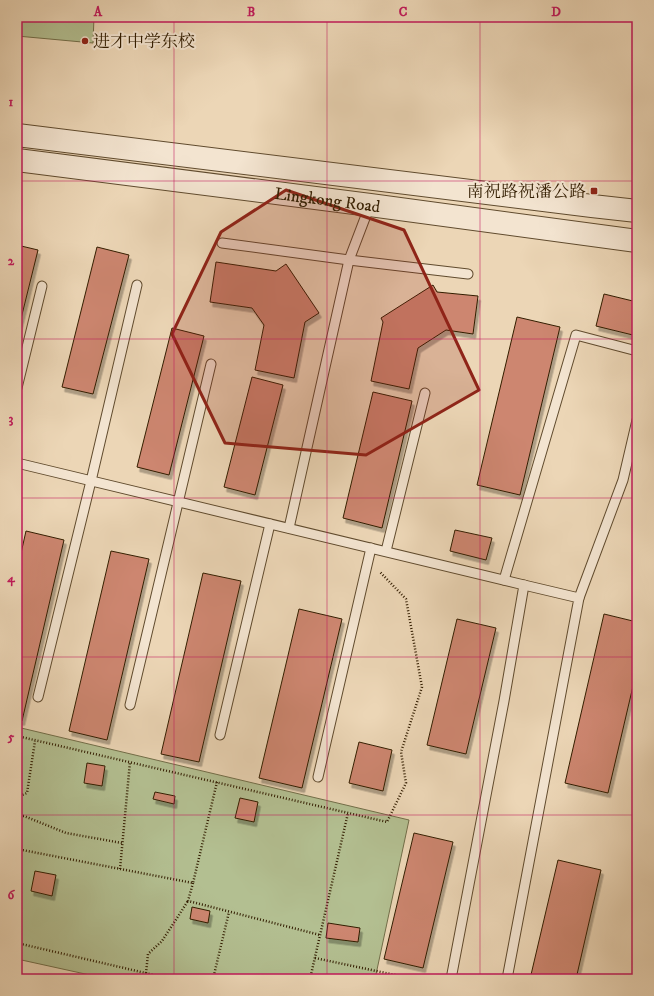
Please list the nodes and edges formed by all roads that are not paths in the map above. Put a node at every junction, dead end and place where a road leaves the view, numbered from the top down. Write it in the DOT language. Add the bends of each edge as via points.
graph roads {
  1 [pos="17,135"];
  2 [pos="17,160"];
  3 [pos="370,205"];
  4 [pos="637,210"];
  5 [pos="637,241"];
  6 [pos="222,243"];
  7 [pos="349,260"];
  8 [pos="468,274"];
  9 [pos="137,284"];
  10 [pos="42,286"];
  11 [pos="637,351"];
  12 [pos="211,364"];
  13 [pos="17,388"];
  14 [pos="425,393"];
  15 [pos="637,420"];
  16 [pos="17,463"];
  17 [pos="92,481"];
  18 [pos="178,501"];
  19 [pos="270,524"];
  20 [pos="289,528"];
  21 [pos="371,548"];
  22 [pos="386,552"];
  23 [pos="504,580"];
  24 [pos="524,584"];
  25 [pos="580,598"];
  26 [pos="38,697"];
  27 [pos="130,705"];
  28 [pos="220,735"];
  29 [pos="318,777"];
  30 [pos="451,979"];
  31 [pos="508,979"];
  1 -- 4 [label="street, Lingkong Road"];
  2 -- 3 [label="street, Lingkong Road"];
  3 -- 5 [label="street, Lingkong Road"];
  3 -- 7 [label="lane"];
  6 -- 7 [label="lane"];
  7 -- 8 [label="lane"];
  7 -- 20 [label="lane"];
  9 -- 17 [label="lane"];
  10 -- 13 [label="lane"];
  11 -- 23 [label="lane" via="576,335"];
  12 -- 18 [label="lane"];
  14 -- 22 [label="lane"];
  15 -- 25 [label="lane" via="623,480"];
  16 -- 17 [label="lane"];
  17 -- 18 [label="lane"];
  17 -- 26 [label="lane"];
  18 -- 19 [label="lane"];
  18 -- 27 [label="lane"];
  19 -- 20 [label="lane"];
  19 -- 28 [label="lane"];
  20 -- 21 [label="lane"];
  21 -- 22 [label="lane"];
  21 -- 29 [label="lane"];
  22 -- 23 [label="lane"];
  23 -- 24 [label="lane"];
  24 -- 25 [label="lane"];
  24 -- 30 [label="lane"];
  25 -- 31 [label="lane"];
}
